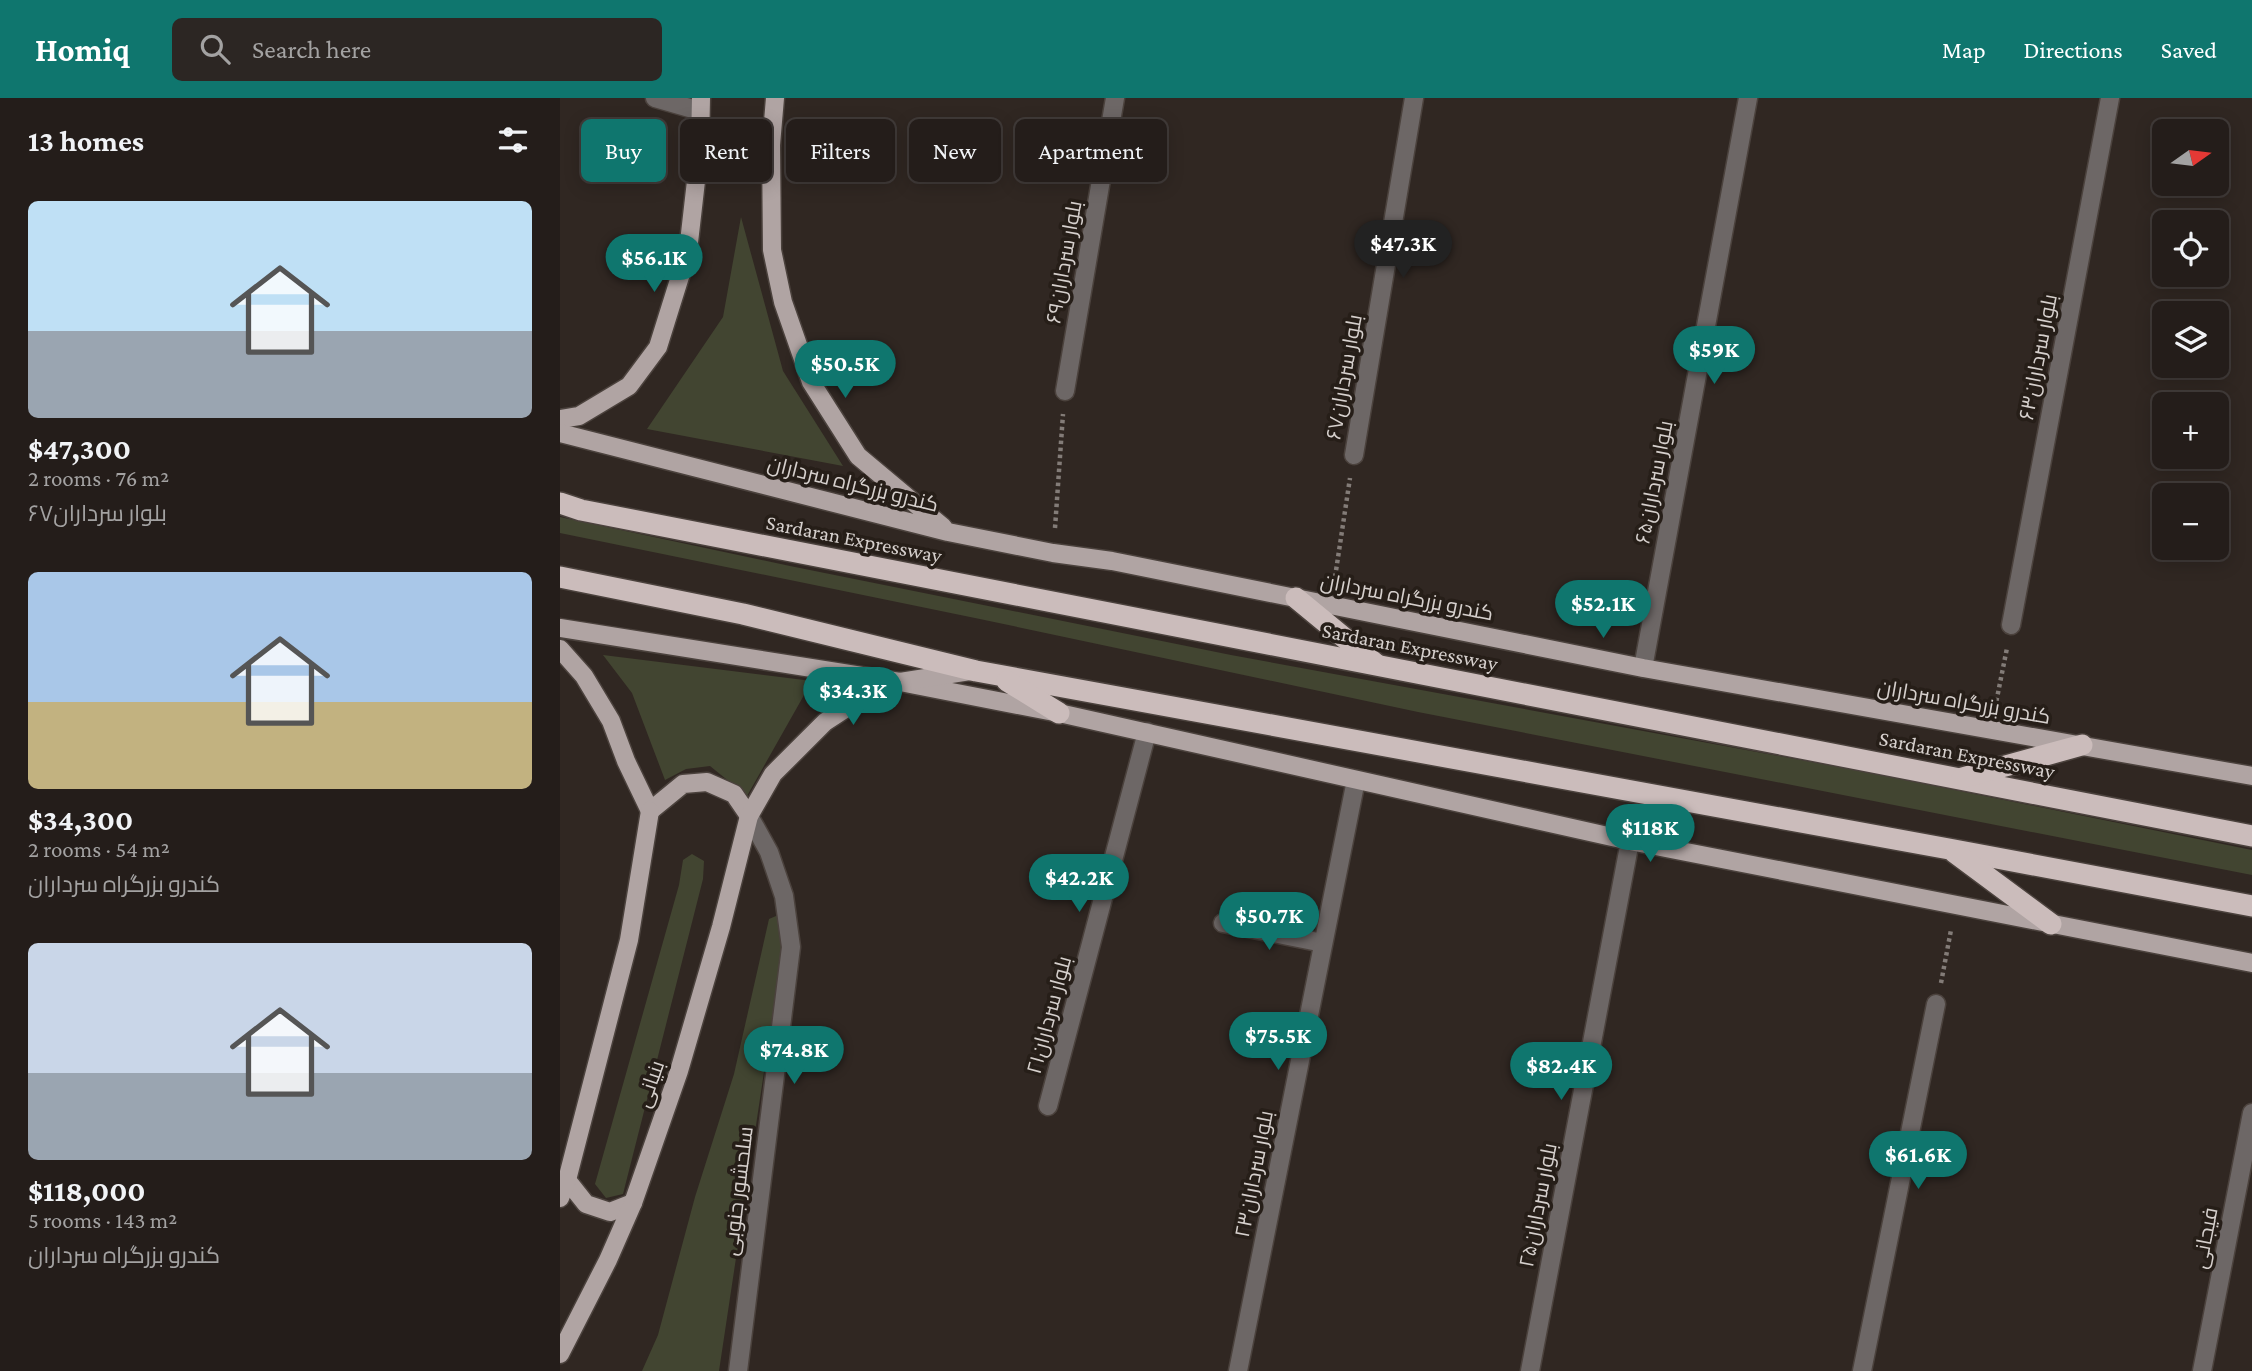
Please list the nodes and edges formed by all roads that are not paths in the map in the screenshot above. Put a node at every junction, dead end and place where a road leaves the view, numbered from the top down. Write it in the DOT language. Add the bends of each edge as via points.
graph roads {
  1 [pos="655,98"];
  2 [pos="775,98"];
  3 [pos="1115,98"];
  4 [pos="1414,98"];
  5 [pos="1748,98"];
  6 [pos="2110,98"];
  7 [pos="700,104"];
  8 [pos="772,133"];
  9 [pos="696,182"];
  10 [pos="771,182"];
  11 [pos="1065,391"];
  12 [pos="560,419"];
  13 [pos="560,433"];
  14 [pos="1354,455"];
  15 [pos="560,503"];
  16 [pos="948,531"];
  17 [pos="560,577"];
  18 [pos="1296,598"];
  19 [pos="2011,625"];
  20 [pos="560,628"];
  21 [pos="560,649"];
  22 [pos="1377,666"];
  23 [pos="1643,668"];
  24 [pos="986,672"];
  25 [pos="900,682"];
  26 [pos="1059,713"];
  27 [pos="1147,732"];
  28 [pos="2082,746"];
  29 [pos="2252,776"];
  30 [pos="1958,779"];
  31 [pos="1356,780"];
  32 [pos="650,811"];
  33 [pos="749,816"];
  34 [pos="2252,836"];
  35 [pos="1630,841"];
  36 [pos="1949,849"];
  37 [pos="2252,906"];
  38 [pos="1223,923"];
  39 [pos="2051,924"];
  40 [pos="1323,943"];
  41 [pos="2252,963"];
  42 [pos="1937,1004"];
  43 [pos="1048,1106"];
  44 [pos="2252,1113"];
  45 [pos="564,1179"];
  46 [pos="560,1198"];
  47 [pos="633,1203"];
  48 [pos="560,1354"];
  49 [pos="738,1371"];
  50 [pos="1238,1371"];
  51 [pos="1530,1371"];
  52 [pos="1861,1371"];
  53 [pos="2202,1371"];
  1 -- 7 [label="street"];
  2 -- 8 [label="main road"];
  3 -- 11 [label="street, بلوار سرداران۶۹"];
  4 -- 14 [label="street, بلوار سرداران۶۷"];
  5 -- 23 [label="street, بلوار سرداران۶۵"];
  6 -- 19 [label="street, بلوار سرداران۶۳"];
  9 -- 12 [label="main road" via="688,251 658,347 629,386 579,416"];
  10 -- 16 [label="main road" via="772,250 783,302 811,382 858,456"];
  13 -- 16 [label="main road, کندرو بزرگراه سرداران"];
  15 -- 22 [label="highway, Sardaran Expressway"];
  16 -- 18 [label="main road, کندرو بزرگراه سرداران"];
  17 -- 24 [label="highway" via="743,614"];
  18 -- 22 [label="highway"];
  18 -- 23 [label="main road, کندرو بزرگراه سرداران"];
  20 -- 25 [label="main road"];
  21 -- 32 [label="main road" via="611,721"];
  22 -- 30 [label="highway, Sardaran Expressway"];
  23 -- 28 [label="main road, کندرو بزرگراه سرداران"];
  24 -- 25 [label="main road"];
  24 -- 26 [label="highway"];
  24 -- 36 [label="highway"];
  25 -- 26 [label="main road"];
  25 -- 33 [label="main road, بنیانی" via="825,722 773,774"];
  26 -- 27 [label="main road"];
  27 -- 31 [label="main road"];
  27 -- 43 [label="street, بلوار سرداران۲۱"];
  28 -- 29 [label="main road, کندرو بزرگراه سرداران"];
  28 -- 30 [label="highway"];
  30 -- 34 [label="highway, Sardaran Expressway"];
  31 -- 35 [label="main road"];
  31 -- 40 [label="street, بلوار سرداران۲۳"];
  32 -- 33 [label="main road" via="683,784 707,782 734,794"];
  32 -- 45 [label="main road" via="629,940"];
  33 -- 47 [label="main road, بنیانی" via="679,1071"];
  33 -- 49 [label="street, سلحشور جنوبی" via="769,852 784,897 791,947"];
  35 -- 39 [label="main road"];
  35 -- 51 [label="street, بلوار سرداران۲۵"];
  36 -- 37 [label="highway"];
  36 -- 39 [label="highway"];
  38 -- 40 [label="street"];
  39 -- 41 [label="main road"];
  40 -- 50 [label="street, بلوار سرداران۲۳"];
  42 -- 52 [label="street"];
  44 -- 53 [label="street, فیجانی"];
  45 -- 46 [label="main road"];
  45 -- 47 [label="main road" via="586,1204 610,1212"];
  47 -- 48 [label="main road, بنیانی"];
}
